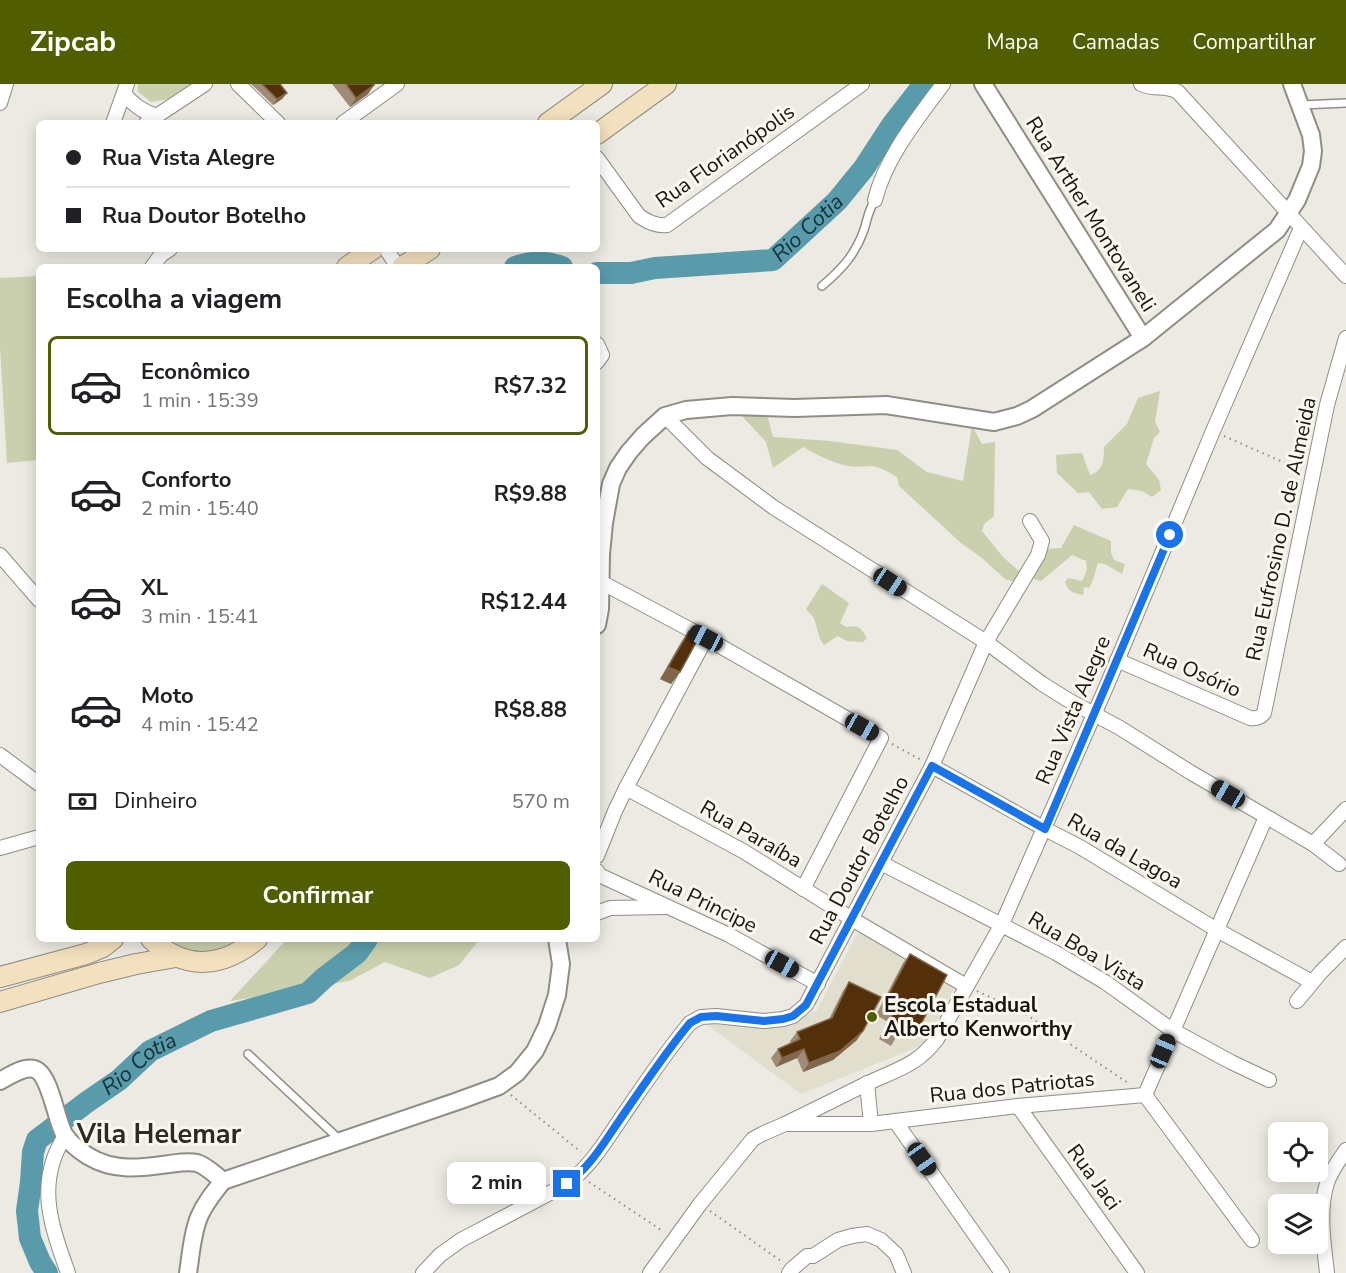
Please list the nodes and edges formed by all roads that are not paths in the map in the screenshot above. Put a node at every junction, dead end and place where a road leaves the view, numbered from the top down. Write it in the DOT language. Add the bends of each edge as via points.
graph roads {
  1 [pos="6,84"];
  2 [pos="205,84"];
  3 [pos="238,84"];
  4 [pos="398,84"];
  5 [pos="602,84"];
  6 [pos="666,84"];
  7 [pos="862,84"];
  8 [pos="943,84"];
  9 [pos="982,84"];
  10 [pos="1141,84"];
  11 [pos="1292,84"];
  12 [pos="125,89"];
  13 [pos="0,103"];
  14 [pos="1346,103"];
  15 [pos="1300,105"];
  16 [pos="152,119"];
  17 [pos="114,120"];
  18 [pos="275,120"];
  19 [pos="347,120"];
  20 [pos="552,120"];
  21 [pos="600,132"];
  22 [pos="600,162"];
  23 [pos="875,200"];
  24 [pos="1289,213"];
  25 [pos="1301,228"];
  26 [pos="166,252"];
  27 [pos="369,252"];
  28 [pos="388,252"];
  29 [pos="425,252"];
  30 [pos="154,264"];
  31 [pos="351,264"];
  32 [pos="398,264"];
  33 [pos="405,264"];
  34 [pos="1346,276"];
  35 [pos="822,286"];
  36 [pos="1143,338"];
  37 [pos="1346,338"];
  38 [pos="665,416"];
  39 [pos="602,509"];
  40 [pos="1030,521"];
  41 [pos="0,555"];
  42 [pos="600,592"];
  43 [pos="36,597"];
  44 [pos="600,609"];
  45 [pos="706,638"];
  46 [pos="986,642"];
  47 [pos="1117,660"];
  48 [pos="1093,714"];
  49 [pos="1250,718"];
  50 [pos="0,756"];
  51 [pos="932,766"];
  52 [pos="36,782"];
  53 [pos="626,788"];
  54 [pos="1346,809"];
  55 [pos="1266,817"];
  56 [pos="1045,829"];
  57 [pos="36,838"];
  58 [pos="1313,844"];
  59 [pos="0,848"];
  60 [pos="600,848"];
  61 [pos="881,863"];
  62 [pos="1339,864"];
  63 [pos="600,874"];
  64 [pos="803,889"];
  65 [pos="670,908"];
  66 [pos="600,912"];
  67 [pos="852,919"];
  68 [pos="1002,924"];
  69 [pos="1217,930"];
  70 [pos="109,942"];
  71 [pos="154,942"];
  72 [pos="253,942"];
  73 [pos="557,942"];
  74 [pos="1346,947"];
  75 [pos="176,957"];
  76 [pos="0,977"];
  77 [pos="1312,982"];
  78 [pos="818,984"];
  79 [pos="966,986"];
  80 [pos="1297,1001"];
  81 [pos="0,1002"];
  82 [pos="1172,1030"];
  83 [pos="248,1054"];
  84 [pos="1269,1080"];
  85 [pos="0,1081"];
  86 [pos="867,1083"];
  87 [pos="1145,1095"];
  88 [pos="1018,1106"];
  89 [pos="895,1121"];
  90 [pos="785,1124"];
  91 [pos="871,1124"];
  92 [pos="65,1136"];
  93 [pos="340,1140"];
  94 [pos="1346,1150"];
  95 [pos="224,1181"];
  96 [pos="1252,1240"];
  97 [pos="790,1271"];
  98 [pos="68,1273"];
  99 [pos="188,1273"];
  100 [pos="423,1273"];
  101 [pos="650,1273"];
  102 [pos="904,1273"];
  103 [pos="1002,1273"];
  104 [pos="1137,1273"];
  105 [pos="1327,1273"];
  1 -- 13 [label="street"];
  2 -- 16 [label="street"];
  3 -- 18 [label="street"];
  4 -- 19 [label="street"];
  5 -- 20 [label="main road"];
  6 -- 21 [label="main road"];
  7 -- 22 [label="street, Rua Florianópolis" via="668,225 661,226 639,216"];
  8 -- 23 [label="street" via="902,140 878,186"];
  9 -- 36 [label="street, Rua Arther Montovaneli"];
  10 -- 24 [label="street" via="1167,85 1178,92"];
  11 -- 15 [label="street"];
  12 -- 16 [label="street"];
  12 -- 17 [label="street"];
  14 -- 15 [label="lane"];
  15 -- 24 [label="street" via="1313,151 1311,166"];
  23 -- 35 [label="lane" via="853,254"];
  24 -- 25 [label="street"];
  24 -- 36 [label="street" via="1277,230"];
  25 -- 34 [label="street"];
  25 -- 47 [label="street, Rua Vista Alegre"];
  26 -- 30 [label="street"];
  27 -- 31 [label="main road"];
  28 -- 32 [label="street"];
  29 -- 33 [label="main road"];
  36 -- 38 [label="street" via="1032,409 994,422 886,405 732,406"];
  37 -- 49 [label="street, Rua Eufrosino D. de Almeida" via="1327,405 1266,709 1261,717"];
  38 -- 39 [label="street" via="618,468"];
  38 -- 46 [label="street" via="707,458 760,498"];
  39 -- 42 [label="street"];
  40 -- 46 [label="street, Rua Doutor Botelho" via="1042,541 1041,548"];
  41 -- 43 [label="street"];
  42 -- 44 [label="street"];
  42 -- 45 [label="street"];
  45 -- 53 [label="street"];
  45 -- 64 [label="street" via="881,738"];
  46 -- 48 [label="street" via="1041,683"];
  46 -- 51 [label="street, Rua Doutor Botelho"];
  47 -- 48 [label="street, Rua Vista Alegre"];
  47 -- 49 [label="street, Rua Osório"];
  48 -- 55 [label="street"];
  48 -- 56 [label="street, Rua Vista Alegre"];
  50 -- 52 [label="street"];
  51 -- 56 [label="street, Rua da Lagoa"];
  51 -- 61 [label="street, Rua Doutor Botelho"];
  53 -- 60 [label="street"];
  53 -- 64 [label="street, Rua Paraíba" via="743,851"];
  54 -- 58 [label="street"];
  55 -- 58 [label="street"];
  55 -- 69 [label="street"];
  56 -- 68 [label="street, Rua Vista Alegre"];
  56 -- 69 [label="street, Rua da Lagoa"];
  57 -- 59 [label="street"];
  58 -- 62 [label="street"];
  61 -- 67 [label="street, Rua Doutor Botelho"];
  61 -- 68 [label="street, Rua Boa Vista"];
  63 -- 65 [label="street, Rua Principe"];
  64 -- 67 [label="street, Rua Paraíba"];
  65 -- 66 [label="street" via="610,908"];
  65 -- 78 [label="street, Rua Principe"];
  67 -- 78 [label="street, Rua Doutor Botelho"];
  67 -- 79 [label="street, Rua Paraíba"];
  68 -- 79 [label="street, Rua Vista Alegre"];
  68 -- 82 [label="street, Rua Boa Vista" via="1105,982"];
  69 -- 77 [label="street, Rua da Lagoa"];
  69 -- 82 [label="street"];
  70 -- 76 [label="main road" via="86,954"];
  71 -- 75 [label="main road"];
  72 -- 75 [label="main road" via="228,958 211,962"];
  73 -- 93 [label="street" via="561,964 557,995 536,1051 517,1073 499,1086"];
  74 -- 77 [label="street"];
  75 -- 81 [label="main road" via="99,973"];
  77 -- 80 [label="street"];
  78 -- 100 [label="street, Rua Doutor Botelho" via="806,1005 793,1016 764,1021 701,1017 690,1023 593,1161 579,1175 461,1240"];
  79 -- 86 [label="street, Rua Vista Alegre" via="930,1049 910,1065"];
  82 -- 84 [label="street, Rua Boa Vista"];
  82 -- 87 [label="street"];
  83 -- 93 [label="lane"];
  85 -- 92 [label="street" via="28,1068 38,1070 49,1088"];
  86 -- 90 [label="street, Rua Vista Alegre"];
  86 -- 91 [label="street"];
  87 -- 88 [label="street, Rua dos Patriotas"];
  87 -- 96 [label="street"];
  88 -- 89 [label="street, Rua dos Patriotas"];
  88 -- 104 [label="street, Rua Jaci"];
  89 -- 91 [label="street, Rua dos Patriotas"];
  89 -- 103 [label="street"];
  90 -- 91 [label="street, Rua dos Patriotas"];
  90 -- 101 [label="street, Rua dos Patriotas" via="753,1139"];
  92 -- 95 [label="street" via="89,1157 119,1168 195,1163"];
  92 -- 98 [label="street" via="52,1159 48,1204"];
  93 -- 95 [label="street"];
  94 -- 105 [label="street" via="1327,1181 1323,1198"];
  95 -- 99 [label="street" via="199,1218"];
  97 -- 102 [label="street" via="807,1256 837,1240 867,1234 881,1240 896,1254"];
}
